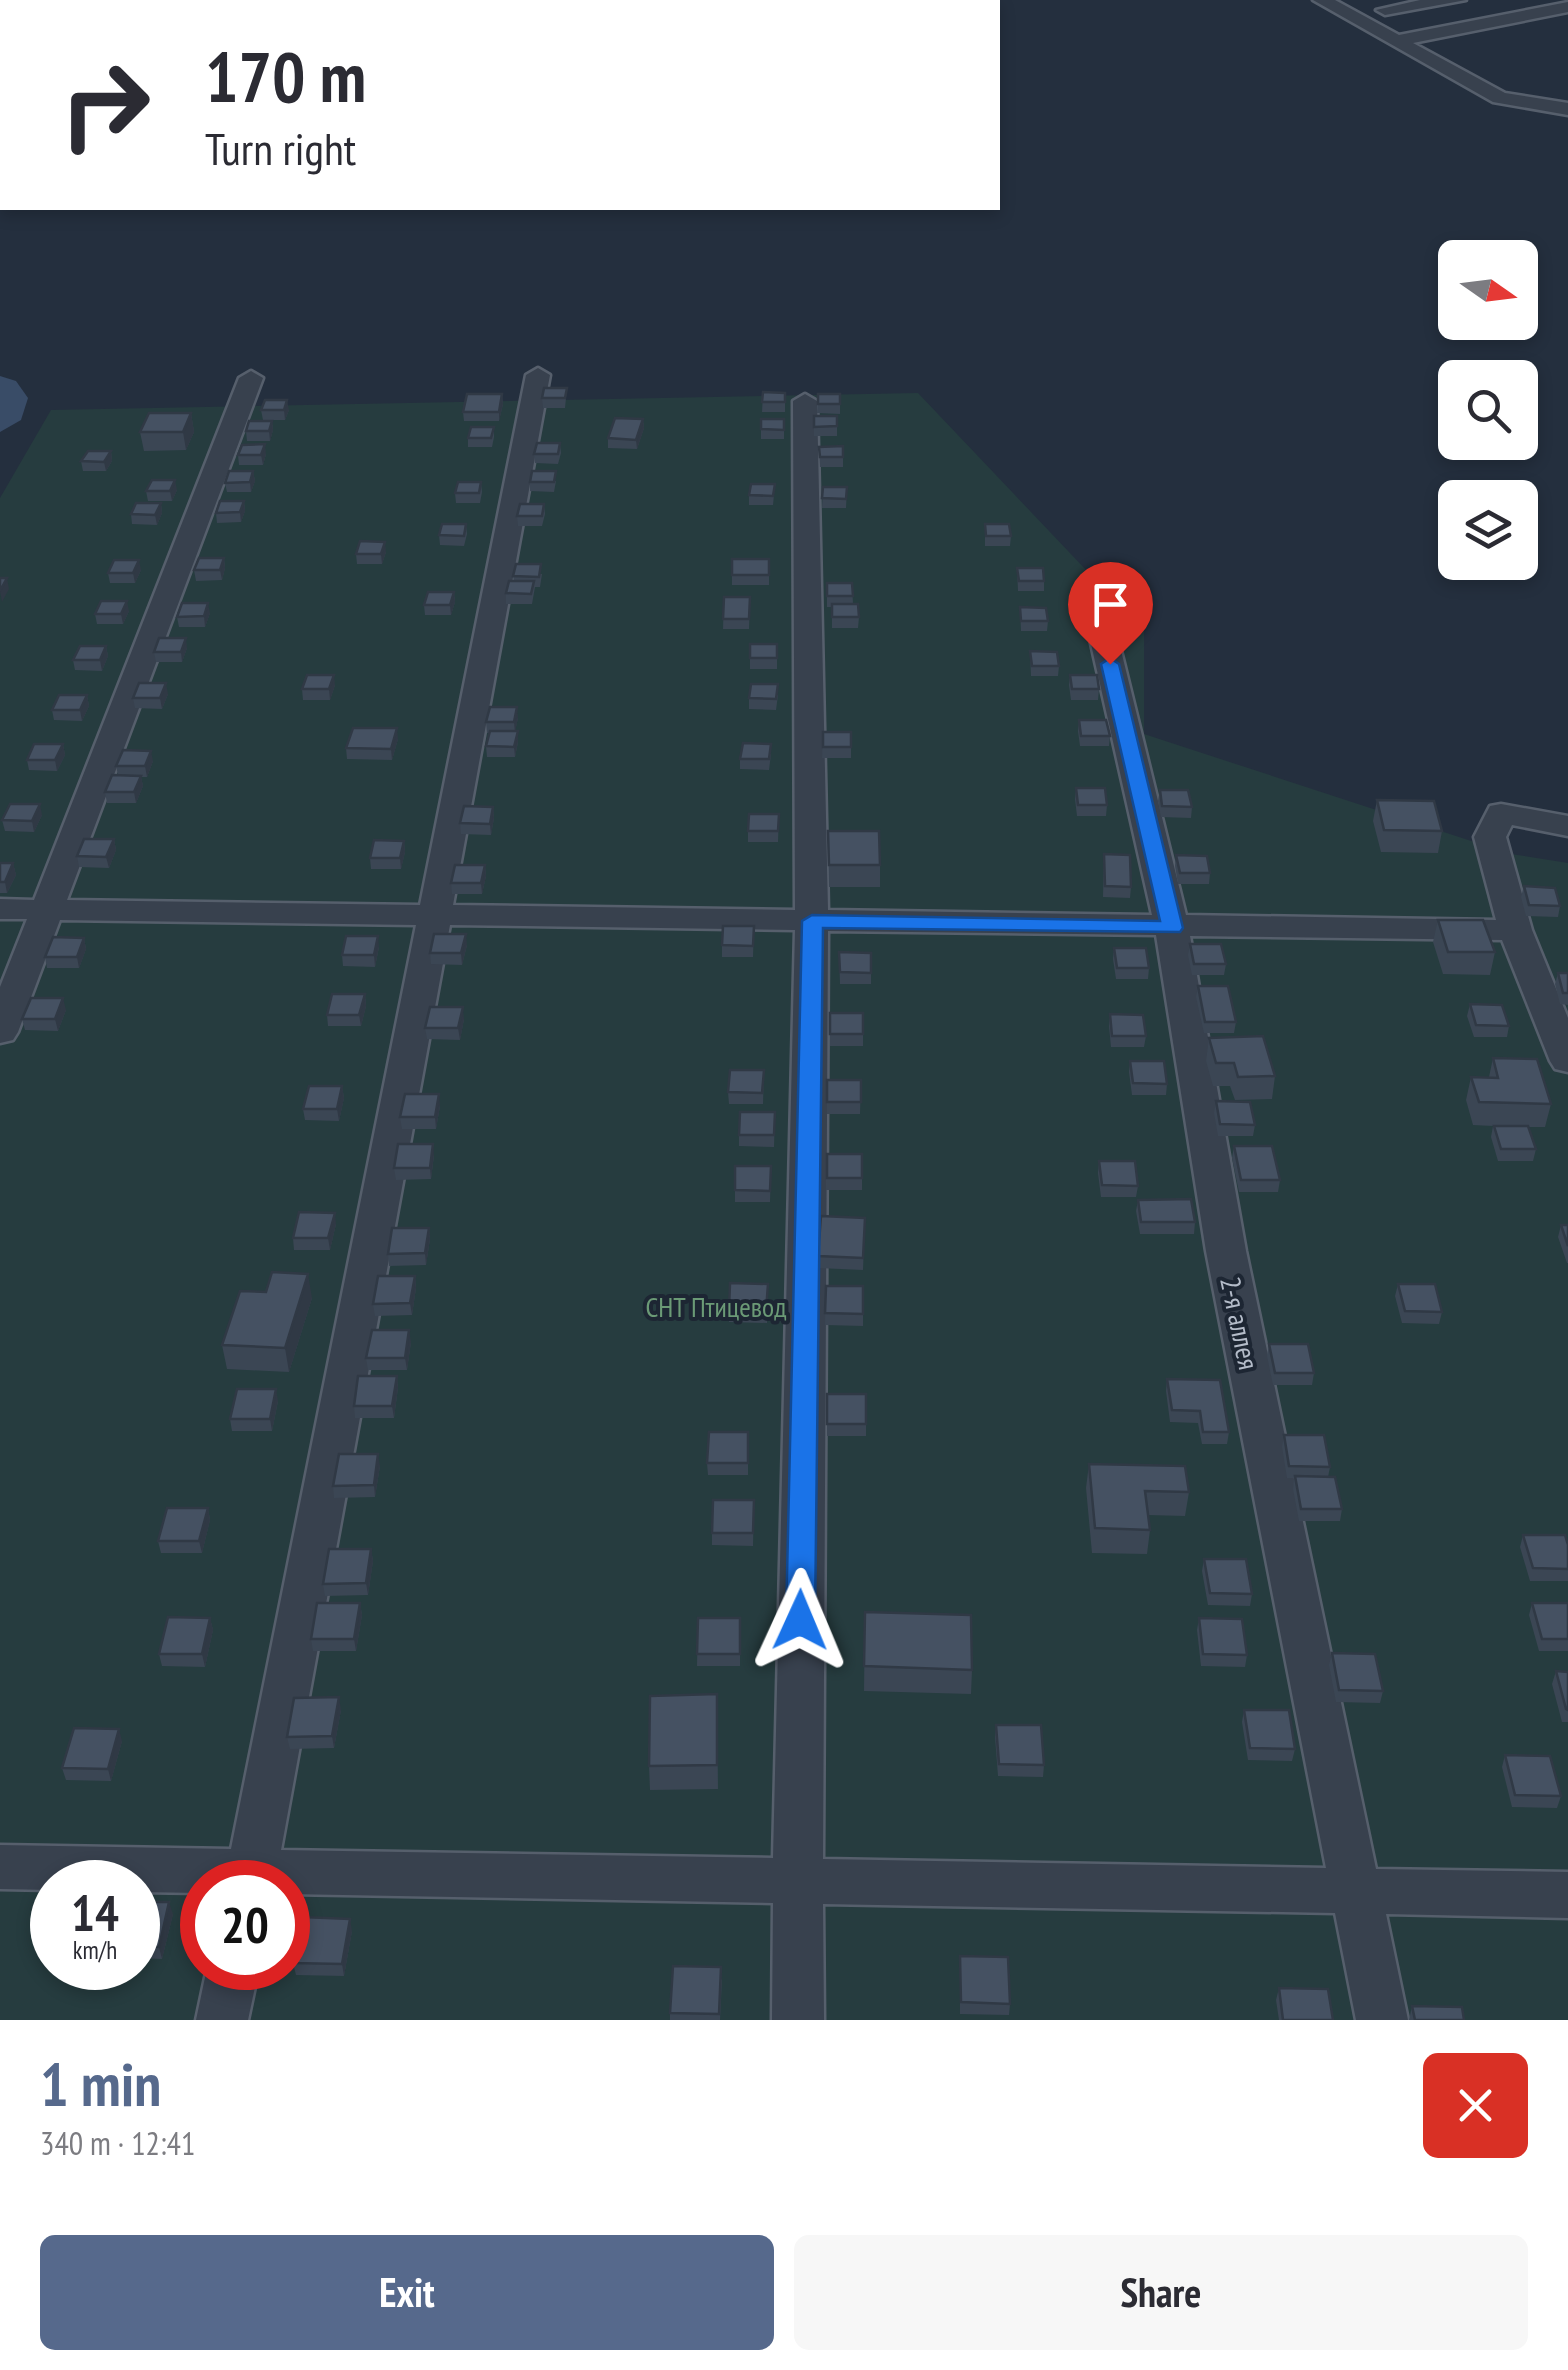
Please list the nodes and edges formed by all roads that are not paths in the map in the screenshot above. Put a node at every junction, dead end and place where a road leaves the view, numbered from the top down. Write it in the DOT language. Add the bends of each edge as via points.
graph roads {
  1 [pos="1328,0"];
  2 [pos="1457,0"];
  3 [pos="1390,6"];
  4 [pos="1568,6"];
  5 [pos="1396,40"];
  6 [pos="1568,110"];
  7 [pos="538,376"];
  8 [pos="251,378"];
  9 [pos="806,401"];
  10 [pos="1101,626"];
  11 [pos="1568,826"];
  12 [pos="0,909"];
  13 [pos="44,910"];
  14 [pos="432,918"];
  15 [pos="812,921"];
  16 [pos="1172,928"];
  17 [pos="1515,930"];
  18 [pos="0,1032"];
  19 [pos="1568,1060"];
  20 [pos="254,1860"];
  21 [pos="0,1866"];
  22 [pos="180,1874"];
  23 [pos="310,1877"];
  24 [pos="797,1880"];
  25 [pos="1356,1891"];
  26 [pos="1568,1896"];
  27 [pos="228,1990"];
  28 [pos="222,2020"];
  29 [pos="798,2020"];
  30 [pos="1382,2020"];
  1 -- 5 [label="street"];
  2 -- 3 [label="street"];
  4 -- 5 [label="street"];
  5 -- 6 [label="street" via="1518,103"];
  7 -- 14 [label="street"];
  8 -- 13 [label="street"];
  9 -- 15 [label="street" via="814,621"];
  10 -- 16 [label="street, 2-я аллея"];
  11 -- 17 [label="street" via="1501,814 1490,836"];
  12 -- 13 [label="street"];
  13 -- 14 [label="street"];
  13 -- 18 [label="street"];
  14 -- 15 [label="street"];
  14 -- 20 [label="street"];
  15 -- 16 [label="street"];
  15 -- 24 [label="street"];
  16 -- 17 [label="street"];
  16 -- 25 [label="street, 2-я аллея" via="1226,1252"];
  17 -- 19 [label="street"];
  21 -- 22 [label="street"];
  23 -- 24 [label="street"];
  24 -- 25 [label="street"];
  24 -- 29 [label="street"];
  25 -- 26 [label="street"];
  25 -- 30 [label="street, 2-я аллея"];
  27 -- 28 [label="street"];
}
